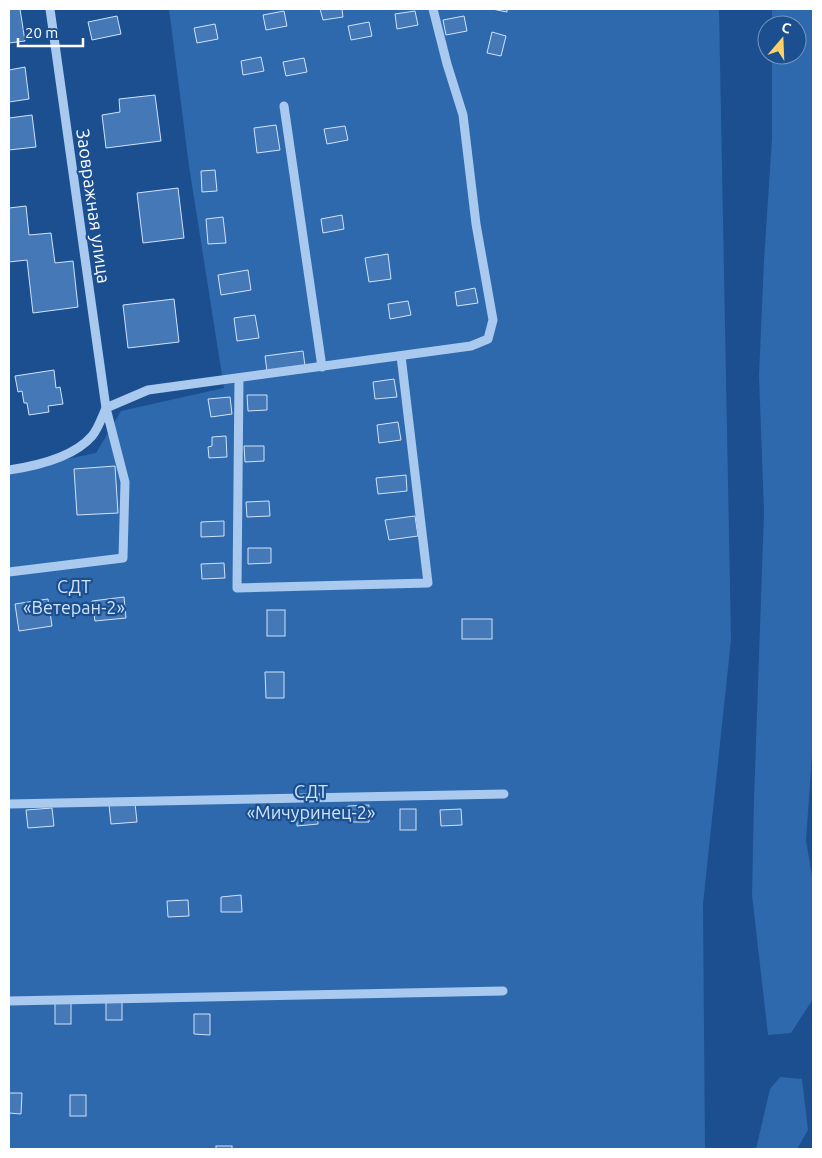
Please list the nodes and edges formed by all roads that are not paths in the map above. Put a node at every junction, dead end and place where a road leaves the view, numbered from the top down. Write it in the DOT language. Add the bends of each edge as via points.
graph roads {
  1 [pos="50,9"];
  2 [pos="433,9"];
  3 [pos="284,106"];
  4 [pos="401,356"];
  5 [pos="322,367"];
  6 [pos="239,378"];
  7 [pos="106,408"];
  8 [pos="9,470"];
  9 [pos="9,572"];
  10 [pos="504,794"];
  11 [pos="9,804"];
  12 [pos="504,990"];
  13 [pos="9,1001"];
  1 -- 7 [label="street, Заовражная улица"];
  2 -- 4 [label="street" via="463,116 476,224 493,320 488,339 471,346"];
  3 -- 5 [label="street"];
  4 -- 5 [label="street"];
  4 -- 6 [label="street" via="428,583 237,588"];
  5 -- 6 [label="street"];
  6 -- 7 [label="street" via="148,390"];
  7 -- 8 [label="street" via="92,436 76,449 38,465"];
  7 -- 9 [label="street, Заовражная улица" via="125,482 123,558"];
  10 -- 11 [label="street"];
  12 -- 13 [label="street"];
}
